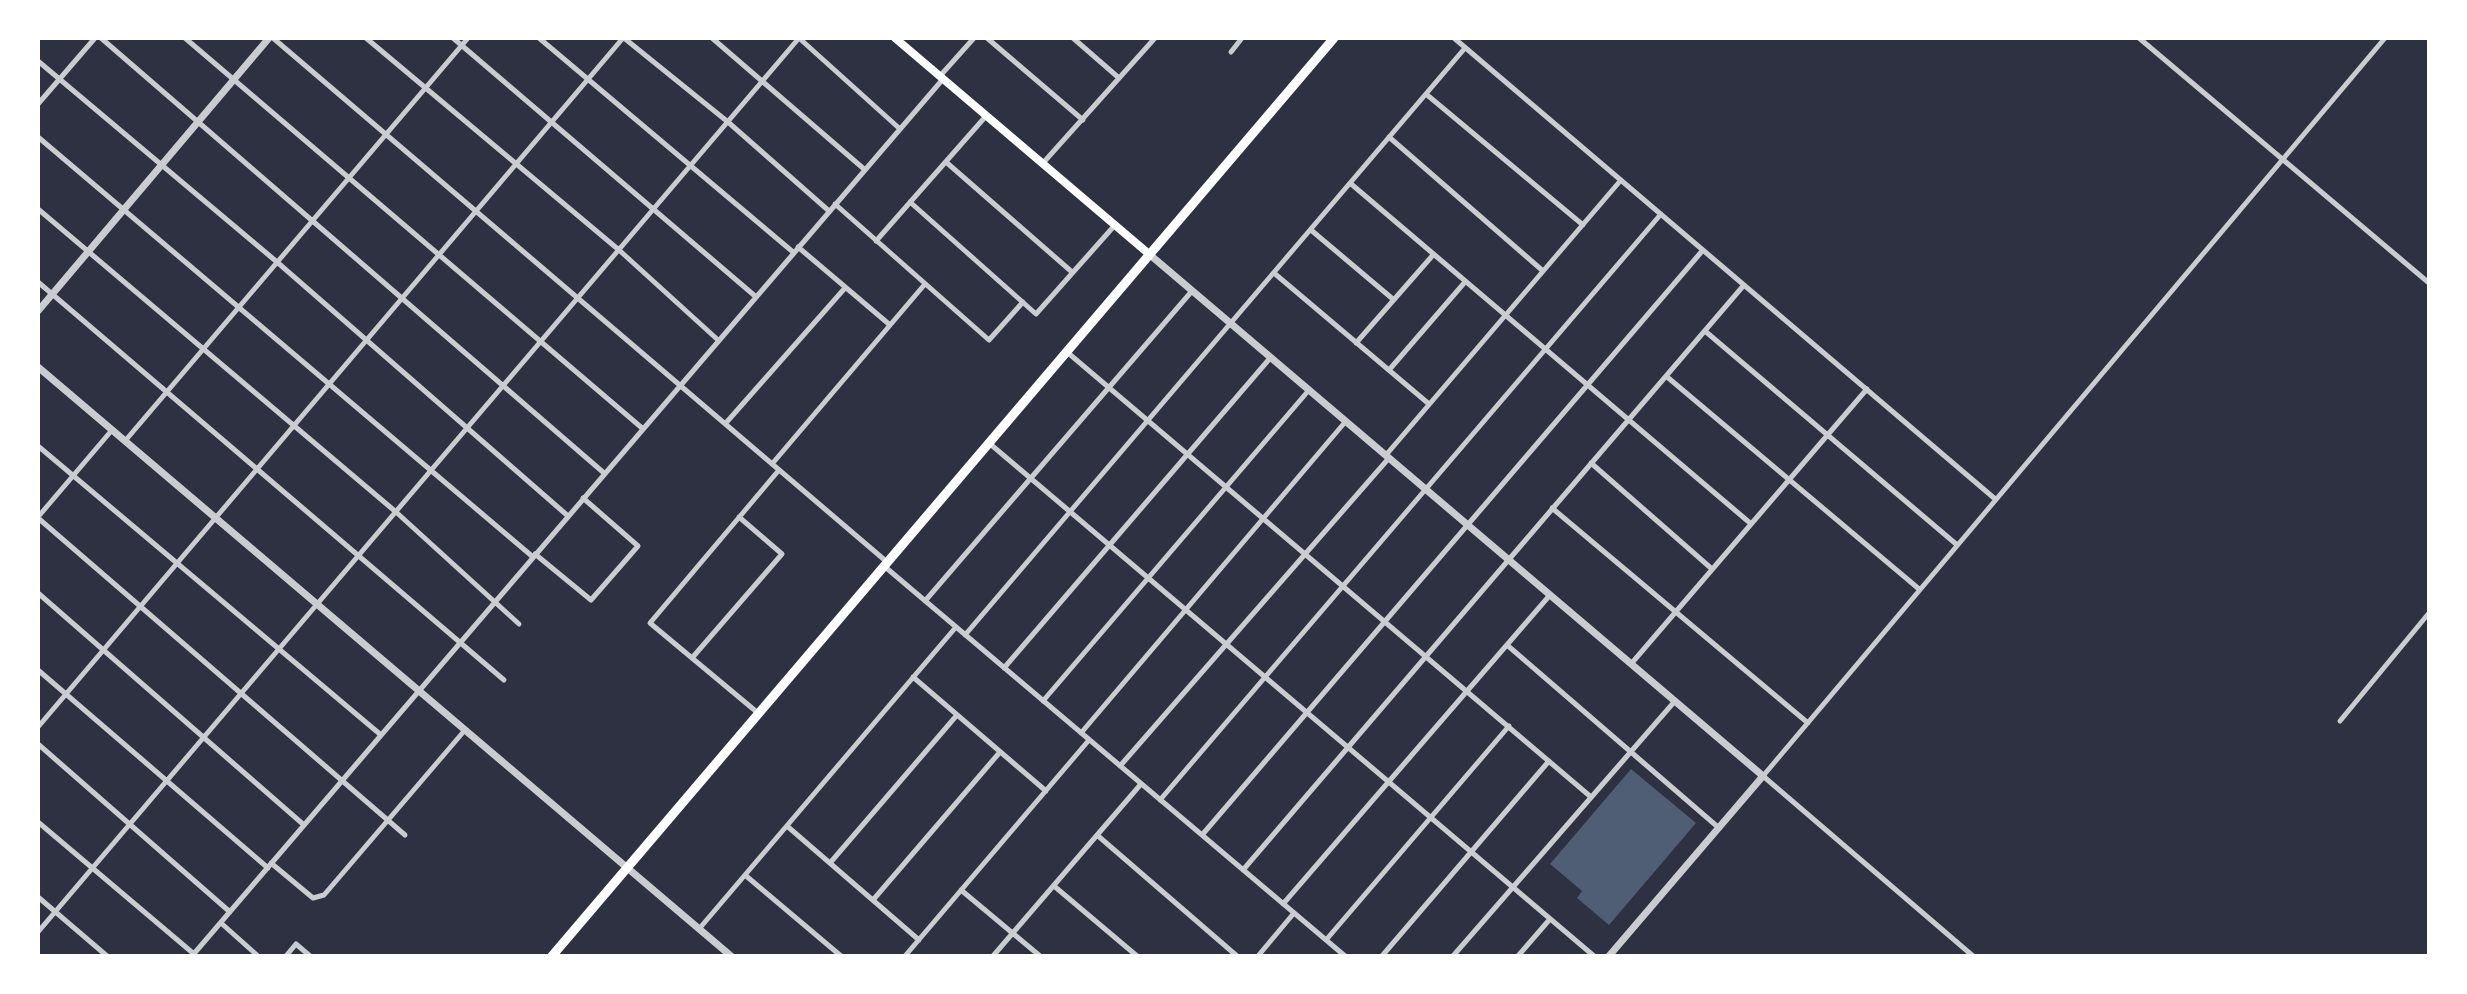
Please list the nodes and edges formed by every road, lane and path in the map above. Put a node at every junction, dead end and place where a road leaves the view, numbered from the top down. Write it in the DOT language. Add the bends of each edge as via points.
graph roads {
  1 [pos="95,38"];
  2 [pos="101,38"];
  3 [pos="185,38"];
  4 [pos="271,38"];
  5 [pos="366,38"];
  6 [pos="453,38"];
  7 [pos="468,38"];
  8 [pos="539,38"];
  9 [pos="623,38"];
  10 [pos="712,38"];
  11 [pos="799,38"];
  12 [pos="895,38"];
  13 [pos="974,38"];
  14 [pos="987,38"];
  15 [pos="1073,38"];
  16 [pos="1155,38"];
  17 [pos="1242,38"];
  18 [pos="1334,38"];
  19 [pos="1454,38"];
  20 [pos="2139,38"];
  21 [pos="2385,38"];
  22 [pos="462,45"];
  23 [pos="1465,48"];
  24 [pos="1231,52"];
  25 [pos="38,61"];
  26 [pos="941,77"];
  27 [pos="589,78"];
  28 [pos="1119,78"];
  29 [pos="59,79"];
  30 [pos="234,80"];
  31 [pos="763,81"];
  32 [pos="425,88"];
  33 [pos="1426,94"];
  34 [pos="38,104"];
  35 [pos="986,116"];
  36 [pos="1083,120"];
  37 [pos="728,122"];
  38 [pos="197,123"];
  39 [pos="551,123"];
  40 [pos="900,129"];
  41 [pos="386,134"];
  42 [pos="38,137"];
  43 [pos="1389,137"];
  44 [pos="2281,159"];
  45 [pos="946,162"];
  46 [pos="1043,163"];
  47 [pos="162,165"];
  48 [pos="516,165"];
  49 [pos="690,166"];
  50 [pos="864,169"];
  51 [pos="348,179"];
  52 [pos="1621,180"];
  53 [pos="1350,183"];
  54 [pos="910,202"];
  55 [pos="835,204"];
  56 [pos="125,208"];
  57 [pos="38,209"];
  58 [pos="654,209"];
  59 [pos="476,211"];
  60 [pos="829,211"];
  61 [pos="1661,214"];
  62 [pos="312,220"];
  63 [pos="1115,225"];
  64 [pos="1583,225"];
  65 [pos="1311,230"];
  66 [pos="876,241"];
  67 [pos="619,250"];
  68 [pos="795,250"];
  69 [pos="1703,250"];
  70 [pos="89,251"];
  71 [pos="1149,254"];
  72 [pos="439,255"];
  73 [pos="1433,255"];
  74 [pos="277,262"];
  75 [pos="1543,271"];
  76 [pos="1072,272"];
  77 [pos="1274,273"];
  78 [pos="38,282"];
  79 [pos="1465,282"];
  80 [pos="2429,283"];
  81 [pos="925,284"];
  82 [pos="1744,285"];
  83 [pos="845,288"];
  84 [pos="1192,291"];
  85 [pos="52,294"];
  86 [pos="755,296"];
  87 [pos="402,298"];
  88 [pos="578,298"];
  89 [pos="1394,300"];
  90 [pos="1023,302"];
  91 [pos="239,306"];
  92 [pos="38,311"];
  93 [pos="1505,316"];
  94 [pos="1231,324"];
  95 [pos="890,325"];
  96 [pos="1705,331"];
  97 [pos="366,340"];
  98 [pos="718,340"];
  99 [pos="541,342"];
  100 [pos="1356,343"];
  101 [pos="203,348"];
  102 [pos="1545,350"];
  103 [pos="1066,351"];
  104 [pos="1271,357"];
  105 [pos="38,367"];
  106 [pos="1389,370"];
  107 [pos="1666,376"];
  108 [pos="329,383"];
  109 [pos="505,384"];
  110 [pos="679,385"];
  111 [pos="1588,386"];
  112 [pos="1109,388"];
  113 [pos="1867,389"];
  114 [pos="168,390"];
  115 [pos="1309,390"];
  116 [pos="1429,404"];
  117 [pos="1148,420"];
  118 [pos="1628,420"];
  119 [pos="1346,421"];
  120 [pos="725,424"];
  121 [pos="293,425"];
  122 [pos="469,427"];
  123 [pos="642,428"];
  124 [pos="112,430"];
  125 [pos="1827,434"];
  126 [pos="125,441"];
  127 [pos="988,443"];
  128 [pos="38,446"];
  129 [pos="1187,453"];
  130 [pos="1387,456"];
  131 [pos="1591,463"];
  132 [pos="772,464"];
  133 [pos="257,467"];
  134 [pos="431,470"];
  135 [pos="779,470"];
  136 [pos="604,473"];
  137 [pos="73,476"];
  138 [pos="1789,478"];
  139 [pos="1031,480"];
  140 [pos="1227,486"];
  141 [pos="1426,489"];
  142 [pos="583,498"];
  143 [pos="1994,498"];
  144 [pos="1552,508"];
  145 [pos="396,512"];
  146 [pos="1071,513"];
  147 [pos="568,516"];
  148 [pos="214,517"];
  149 [pos="739,517"];
  150 [pos="38,518"];
  151 [pos="1265,519"];
  152 [pos="1750,523"];
  153 [pos="1469,526"];
  154 [pos="1956,544"];
  155 [pos="1109,546"];
  156 [pos="1305,552"];
  157 [pos="534,555"];
  158 [pos="358,556"];
  159 [pos="1508,559"];
  160 [pos="176,562"];
  161 [pos="885,564"];
  162 [pos="1712,569"];
  163 [pos="1148,579"];
  164 [pos="1344,585"];
  165 [pos="1919,589"];
  166 [pos="38,593"];
  167 [pos="1550,595"];
  168 [pos="925,601"];
  169 [pos="494,602"];
  170 [pos="317,604"];
  171 [pos="139,607"];
  172 [pos="1186,612"];
  173 [pos="1674,612"];
  174 [pos="2429,613"];
  175 [pos="1386,621"];
  176 [pos="519,624"];
  177 [pos="956,627"];
  178 [pos="965,635"];
  179 [pos="460,643"];
  180 [pos="1225,645"];
  181 [pos="1507,645"];
  182 [pos="279,649"];
  183 [pos="103,650"];
  184 [pos="1426,655"];
  185 [pos="692,658"];
  186 [pos="1631,664"];
  187 [pos="1004,668"];
  188 [pos="38,670"];
  189 [pos="913,677"];
  190 [pos="1264,679"];
  191 [pos="504,680"];
  192 [pos="1468,690"];
  193 [pos="419,691"];
  194 [pos="66,693"];
  195 [pos="240,695"];
  196 [pos="1043,701"];
  197 [pos="1675,701"];
  198 [pos="758,713"];
  199 [pos="957,715"];
  200 [pos="1307,715"];
  201 [pos="2340,721"];
  202 [pos="1808,723"];
  203 [pos="1509,726"];
  204 [pos="38,727"];
  205 [pos="465,730"];
  206 [pos="1081,733"];
  207 [pos="381,735"];
  208 [pos="204,736"];
  209 [pos="1089,740"];
  210 [pos="38,744"];
  211 [pos="1346,748"];
  212 [pos="1000,752"];
  213 [pos="1631,752"];
  214 [pos="1549,761"];
  215 [pos="1120,766"];
  216 [pos="1763,776"];
  217 [pos="342,780"];
  218 [pos="167,781"];
  219 [pos="1141,784"];
  220 [pos="1387,784"];
  221 [pos="1046,791"];
  222 [pos="1591,797"];
  223 [pos="1160,800"];
  224 [pos="388,820"];
  225 [pos="1430,820"];
  226 [pos="38,822"];
  227 [pos="130,824"];
  228 [pos="304,825"];
  229 [pos="787,826"];
  230 [pos="1719,828"];
  231 [pos="405,835"];
  232 [pos="1097,835"];
  233 [pos="1202,835"];
  234 [pos="1471,853"];
  235 [pos="830,863"];
  236 [pos="270,866"];
  237 [pos="626,867"];
  238 [pos="92,868"];
  239 [pos="1243,870"];
  240 [pos="745,875"];
  241 [pos="1054,886"];
  242 [pos="1512,888"];
  243 [pos="961,890"];
  244 [pos="38,897"];
  245 [pos="873,900"];
  246 [pos="1283,904"];
  247 [pos="55,912"];
  248 [pos="230,912"];
  249 [pos="1294,913"];
  250 [pos="1550,919"];
  251 [pos="221,923"];
  252 [pos="699,929"];
  253 [pos="38,932"];
  254 [pos="1013,933"];
  255 [pos="919,940"];
  256 [pos="1326,940"];
  257 [pos="193,955"];
  258 [pos="107,956"];
  259 [pos="258,956"];
  260 [pos="286,956"];
  261 [pos="310,956"];
  262 [pos="552,956"];
  263 [pos="731,956"];
  264 [pos="841,956"];
  265 [pos="905,956"];
  266 [pos="993,956"];
  267 [pos="1040,956"];
  268 [pos="1137,956"];
  269 [pos="1237,956"];
  270 [pos="1258,956"];
  271 [pos="1345,956"];
  272 [pos="1382,956"];
  273 [pos="1453,956"];
  274 [pos="1518,956"];
  275 [pos="1594,956"];
  276 [pos="1609,956"];
  277 [pos="1973,956"];
  1 -- 29 [label="street"];
  2 -- 38 [label="street"];
  3 -- 30 [label="street"];
  4 -- 30 [label="street"];
  4 -- 41 [label="street"];
  5 -- 32 [label="street"];
  6 -- 22 [label="street"];
  7 -- 22 [label="street"];
  8 -- 27 [label="street"];
  9 -- 27 [label="street"];
  9 -- 37 [label="street"];
  10 -- 31 [label="street"];
  11 -- 31 [label="street"];
  11 -- 40 [label="street"];
  12 -- 26 [label="main road"];
  13 -- 26 [label="street"];
  14 -- 36 [label="street"];
  15 -- 28 [label="street"];
  16 -- 28 [label="street"];
  17 -- 24 [label="street"];
  18 -- 71 [label="main road"];
  19 -- 23 [label="street"];
  20 -- 44 [label="street"];
  21 -- 44 [label="street"];
  22 -- 32 [label="street"];
  22 -- 39 [label="street"];
  23 -- 33 [label="street"];
  23 -- 52 [label="street"];
  25 -- 29 [label="street"];
  26 -- 35 [label="main road"];
  26 -- 40 [label="street"];
  27 -- 39 [label="street"];
  27 -- 49 [label="street"];
  28 -- 36 [label="street"];
  29 -- 34 [label="street"];
  29 -- 47 [label="street"];
  30 -- 38 [label="street"];
  30 -- 51 [label="street"];
  31 -- 37 [label="street"];
  31 -- 50 [label="street"];
  32 -- 41 [label="street"];
  32 -- 48 [label="street"];
  33 -- 43 [label="street"];
  33 -- 64 [label="street"];
  35 -- 45 [label="street"];
  35 -- 46 [label="main road"];
  36 -- 46 [label="street"];
  37 -- 49 [label="street"];
  37 -- 60 [label="street"];
  38 -- 47 [label="street"];
  38 -- 62 [label="street"];
  39 -- 48 [label="street"];
  39 -- 58 [label="street"];
  40 -- 50 [label="street"];
  41 -- 51 [label="street"];
  41 -- 59 [label="street"];
  42 -- 56 [label="street"];
  43 -- 53 [label="street"];
  43 -- 75 [label="street"];
  44 -- 80 [label="street"];
  44 -- 143 [label="street"];
  45 -- 54 [label="street"];
  45 -- 76 [label="street"];
  46 -- 63 [label="main road"];
  47 -- 56 [label="street"];
  47 -- 74 [label="street"];
  48 -- 59 [label="street"];
  48 -- 67 [label="street"];
  49 -- 58 [label="street"];
  49 -- 68 [label="street"];
  50 -- 55 [label="street"];
  51 -- 62 [label="street"];
  51 -- 72 [label="street"];
  52 -- 61 [label="street"];
  52 -- 64 [label="street"];
  53 -- 65 [label="street"];
  53 -- 73 [label="street"];
  54 -- 66 [label="street"];
  54 -- 90 [label="street"];
  55 -- 60 [label="street"];
  55 -- 66 [label="street"];
  56 -- 70 [label="street"];
  56 -- 91 [label="street"];
  57 -- 70 [label="street"];
  58 -- 67 [label="street"];
  58 -- 86 [label="street"];
  59 -- 72 [label="street"];
  59 -- 88 [label="street"];
  60 -- 68 [label="street"];
  61 -- 69 [label="street"];
  61 -- 102 [label="street"];
  62 -- 74 [label="street"];
  62 -- 87 [label="street"];
  63 -- 71 [label="main road"];
  63 -- 76 [label="street"];
  64 -- 75 [label="street"];
  65 -- 77 [label="street"];
  65 -- 89 [label="street"];
  66 -- 81 [label="street"];
  67 -- 88 [label="street"];
  67 -- 98 [label="street"];
  68 -- 83 [label="street"];
  68 -- 86 [label="street"];
  69 -- 82 [label="street"];
  69 -- 111 [label="street"];
  70 -- 85 [label="street"];
  70 -- 101 [label="street"];
  71 -- 84 [label="street"];
  71 -- 103 [label="main road"];
  72 -- 87 [label="street"];
  72 -- 99 [label="street"];
  73 -- 79 [label="street"];
  73 -- 89 [label="street"];
  74 -- 91 [label="street"];
  74 -- 97 [label="street"];
  75 -- 93 [label="street"];
  76 -- 90 [label="street" via="1036,314"];
  77 -- 94 [label="street"];
  77 -- 100 [label="street"];
  78 -- 85 [label="street"];
  79 -- 93 [label="street"];
  79 -- 106 [label="street"];
  81 -- 90 [label="street" via="989,340"];
  81 -- 95 [label="street"];
  82 -- 96 [label="street"];
  82 -- 113 [label="street"];
  83 -- 95 [label="street"];
  83 -- 120 [label="street"];
  84 -- 94 [label="street"];
  84 -- 112 [label="street"];
  85 -- 92 [label="street"];
  85 -- 114 [label="street"];
  86 -- 98 [label="street"];
  87 -- 97 [label="street"];
  87 -- 109 [label="street"];
  88 -- 99 [label="street"];
  88 -- 110 [label="street"];
  89 -- 100 [label="street"];
  91 -- 101 [label="street"];
  91 -- 108 [label="street"];
  93 -- 102 [label="street"];
  93 -- 116 [label="street"];
  94 -- 104 [label="street"];
  94 -- 117 [label="street"];
  95 -- 132 [label="street"];
  96 -- 107 [label="street"];
  96 -- 125 [label="street"];
  97 -- 108 [label="street"];
  97 -- 122 [label="street"];
  98 -- 110 [label="street"];
  99 -- 109 [label="street"];
  99 -- 123 [label="street"];
  100 -- 106 [label="street"];
  101 -- 114 [label="street"];
  101 -- 121 [label="street"];
  102 -- 111 [label="street"];
  102 -- 141 [label="street"];
  103 -- 112 [label="street"];
  103 -- 127 [label="main road"];
  104 -- 115 [label="street"];
  104 -- 129 [label="street"];
  105 -- 124 [label="street"];
  106 -- 116 [label="street"];
  107 -- 118 [label="street"];
  107 -- 138 [label="street"];
  108 -- 121 [label="street"];
  108 -- 134 [label="street"];
  109 -- 122 [label="street"];
  109 -- 136 [label="street"];
  110 -- 120 [label="street"];
  110 -- 123 [label="street"];
  111 -- 118 [label="street"];
  111 -- 153 [label="street"];
  112 -- 117 [label="street"];
  112 -- 139 [label="street"];
  113 -- 125 [label="street"];
  113 -- 143 [label="street"];
  114 -- 126 [label="street"];
  114 -- 133 [label="street"];
  115 -- 119 [label="street"];
  115 -- 140 [label="street"];
  116 -- 130 [label="street"];
  117 -- 129 [label="street"];
  117 -- 146 [label="street"];
  118 -- 131 [label="street"];
  118 -- 152 [label="street"];
  119 -- 130 [label="street"];
  119 -- 151 [label="street"];
  120 -- 132 [label="street"];
  121 -- 133 [label="street"];
  121 -- 145 [label="street"];
  122 -- 134 [label="street"];
  122 -- 147 [label="street"];
  123 -- 136 [label="street"];
  124 -- 126 [label="street"];
  124 -- 137 [label="street"];
  125 -- 138 [label="street"];
  125 -- 154 [label="street"];
  126 -- 148 [label="street"];
  127 -- 139 [label="street"];
  127 -- 161 [label="main road"];
  128 -- 137 [label="street"];
  129 -- 140 [label="street"];
  129 -- 155 [label="street"];
  130 -- 141 [label="street"];
  130 -- 156 [label="street"];
  131 -- 144 [label="street"];
  131 -- 162 [label="street"];
  132 -- 135 [label="street"];
  133 -- 148 [label="street"];
  133 -- 158 [label="street"];
  134 -- 145 [label="street"];
  134 -- 157 [label="street"];
  135 -- 149 [label="street"];
  135 -- 161 [label="street"];
  136 -- 142 [label="street"];
  137 -- 150 [label="street"];
  137 -- 160 [label="street"];
  138 -- 152 [label="street"];
  138 -- 165 [label="street"];
  139 -- 146 [label="street"];
  139 -- 168 [label="street"];
  140 -- 151 [label="street"];
  140 -- 163 [label="street"];
  141 -- 153 [label="street"];
  141 -- 164 [label="street"];
  142 -- 147 [label="street"];
  142 -- 157 [label="street" via="638,546 591,600"];
  143 -- 154 [label="street"];
  144 -- 159 [label="street"];
  144 -- 173 [label="street"];
  145 -- 158 [label="street"];
  145 -- 169 [label="street"];
  146 -- 155 [label="street"];
  146 -- 178 [label="street"];
  147 -- 157 [label="street"];
  148 -- 160 [label="street"];
  148 -- 170 [label="street"];
  149 -- 185 [label="street" via="650,623"];
  149 -- 185 [label="street" via="782,554"];
  150 -- 171 [label="street"];
  151 -- 156 [label="street"];
  151 -- 172 [label="street"];
  152 -- 162 [label="street"];
  153 -- 159 [label="street"];
  153 -- 175 [label="street"];
  154 -- 165 [label="street"];
  155 -- 163 [label="street"];
  155 -- 187 [label="street"];
  156 -- 164 [label="street"];
  156 -- 180 [label="street"];
  157 -- 169 [label="street"];
  158 -- 170 [label="street"];
  158 -- 179 [label="street"];
  159 -- 167 [label="street"];
  159 -- 184 [label="street"];
  160 -- 171 [label="street"];
  160 -- 182 [label="street"];
  161 -- 168 [label="street"];
  161 -- 198 [label="main road"];
  162 -- 173 [label="street"];
  163 -- 172 [label="street"];
  163 -- 196 [label="street"];
  164 -- 175 [label="street"];
  164 -- 190 [label="street"];
  165 -- 202 [label="street"];
  166 -- 183 [label="street"];
  167 -- 181 [label="street"];
  167 -- 186 [label="street"];
  168 -- 177 [label="street"];
  169 -- 176 [label="street"];
  169 -- 179 [label="street"];
  170 -- 182 [label="street"];
  170 -- 193 [label="street"];
  171 -- 183 [label="street"];
  171 -- 195 [label="street"];
  172 -- 180 [label="street"];
  172 -- 206 [label="street"];
  173 -- 186 [label="street"];
  173 -- 202 [label="street"];
  174 -- 201 [label="street"];
  175 -- 184 [label="street"];
  175 -- 200 [label="street"];
  177 -- 178 [label="street"];
  177 -- 189 [label="street"];
  178 -- 187 [label="street"];
  179 -- 191 [label="street"];
  179 -- 193 [label="street"];
  180 -- 190 [label="street"];
  180 -- 215 [label="street"];
  181 -- 192 [label="street"];
  181 -- 213 [label="street"];
  182 -- 195 [label="street"];
  182 -- 207 [label="street"];
  183 -- 194 [label="street"];
  183 -- 208 [label="street"];
  184 -- 192 [label="street"];
  184 -- 211 [label="street"];
  185 -- 198 [label="street"];
  186 -- 197 [label="street"];
  187 -- 196 [label="street"];
  188 -- 194 [label="street"];
  189 -- 199 [label="street"];
  189 -- 229 [label="street"];
  190 -- 200 [label="street"];
  190 -- 223 [label="street"];
  192 -- 203 [label="street"];
  192 -- 220 [label="street"];
  193 -- 205 [label="street"];
  193 -- 207 [label="street"];
  194 -- 204 [label="street"];
  194 -- 218 [label="street"];
  195 -- 208 [label="street"];
  195 -- 217 [label="street"];
  196 -- 206 [label="street"];
  197 -- 213 [label="street"];
  197 -- 216 [label="street"];
  198 -- 237 [label="main road"];
  199 -- 212 [label="street"];
  199 -- 235 [label="street"];
  200 -- 211 [label="street"];
  200 -- 233 [label="street"];
  202 -- 216 [label="street"];
  203 -- 214 [label="street"];
  203 -- 225 [label="street"];
  205 -- 224 [label="street"];
  205 -- 237 [label="street"];
  206 -- 209 [label="street"];
  207 -- 217 [label="street"];
  208 -- 218 [label="street"];
  208 -- 228 [label="street"];
  209 -- 215 [label="street"];
  209 -- 221 [label="street"];
  210 -- 227 [label="street"];
  211 -- 220 [label="street"];
  211 -- 239 [label="street"];
  212 -- 221 [label="street"];
  212 -- 245 [label="street"];
  213 -- 222 [label="street"];
  213 -- 230 [label="street"];
  214 -- 222 [label="street"];
  214 -- 234 [label="street"];
  215 -- 219 [label="street"];
  216 -- 230 [label="street"];
  216 -- 277 [label="street"];
  217 -- 224 [label="street"];
  217 -- 228 [label="street"];
  218 -- 227 [label="street"];
  218 -- 236 [label="street"];
  219 -- 223 [label="street"];
  219 -- 232 [label="street"];
  220 -- 225 [label="street"];
  220 -- 246 [label="street"];
  221 -- 243 [label="street"];
  222 -- 242 [label="street"];
  223 -- 233 [label="street"];
  224 -- 231 [label="street"];
  224 -- 236 [label="street" via="324,895 313,898"];
  225 -- 234 [label="street"];
  225 -- 256 [label="street"];
  226 -- 238 [label="street"];
  227 -- 238 [label="street"];
  227 -- 248 [label="street"];
  228 -- 236 [label="street"];
  229 -- 235 [label="street"];
  229 -- 240 [label="street"];
  230 -- 276 [label="street"];
  232 -- 241 [label="street"];
  232 -- 269 [label="street"];
  233 -- 239 [label="street"];
  234 -- 242 [label="street"];
  234 -- 272 [label="street"];
  235 -- 245 [label="street"];
  236 -- 248 [label="street"];
  237 -- 252 [label="street"];
  237 -- 262 [label="main road"];
  238 -- 247 [label="street"];
  238 -- 257 [label="street"];
  239 -- 246 [label="street"];
  240 -- 252 [label="street"];
  240 -- 264 [label="street"];
  241 -- 254 [label="street"];
  241 -- 268 [label="street"];
  242 -- 250 [label="street"];
  242 -- 273 [label="street"];
  243 -- 254 [label="street"];
  243 -- 255 [label="street"];
  244 -- 247 [label="street"];
  245 -- 255 [label="street"];
  246 -- 249 [label="street"];
  247 -- 253 [label="street"];
  247 -- 258 [label="street"];
  248 -- 251 [label="street"];
  249 -- 256 [label="street"];
  249 -- 270 [label="street"];
  250 -- 274 [label="street"];
  250 -- 275 [label="street"];
  251 -- 257 [label="street"];
  251 -- 259 [label="street"];
  252 -- 263 [label="street"];
  254 -- 266 [label="street"];
  254 -- 267 [label="street"];
  255 -- 265 [label="street"];
  256 -- 271 [label="street"];
  260 -- 261 [label="street" via="296,944"];
}
